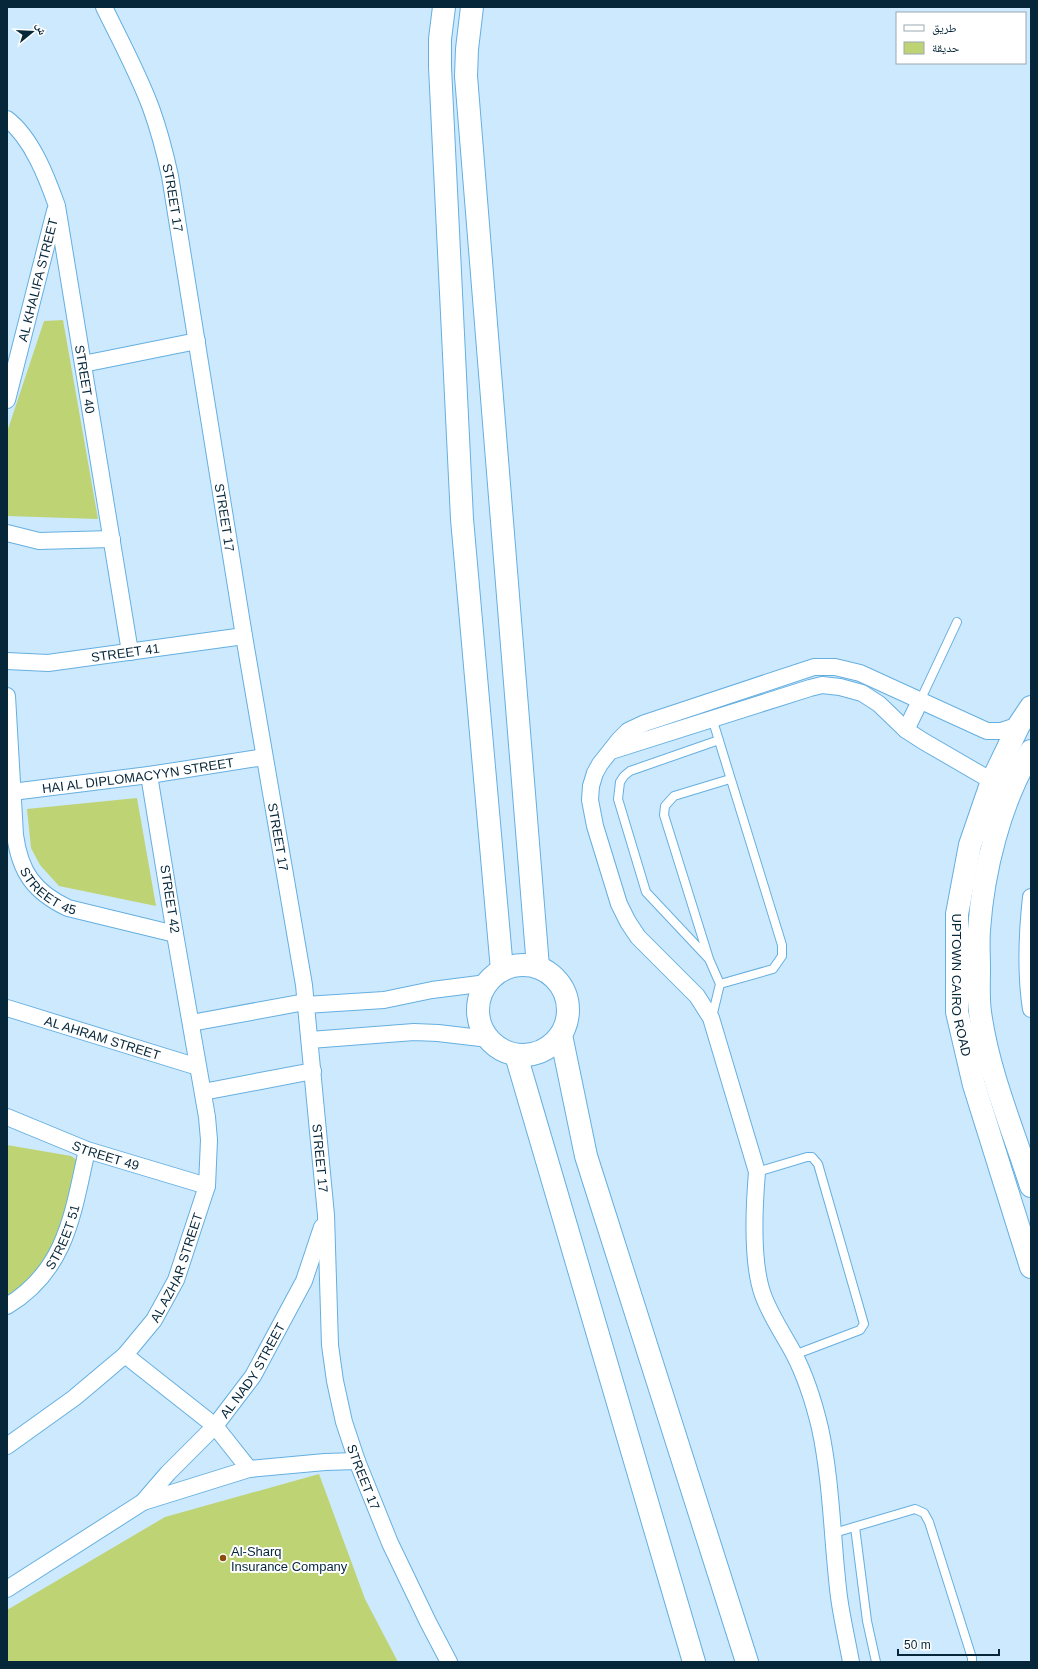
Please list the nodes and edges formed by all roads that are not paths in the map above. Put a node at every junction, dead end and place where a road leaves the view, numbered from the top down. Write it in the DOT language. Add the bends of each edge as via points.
graph roads {
  1 [pos="104,7"];
  2 [pos="444,7"];
  3 [pos="472,7"];
  4 [pos="7,119"];
  5 [pos="57,206"];
  6 [pos="197,341"];
  7 [pos="83,364"];
  8 [pos="7,400"];
  9 [pos="7,533"];
  10 [pos="112,539"];
  11 [pos="957,622"];
  12 [pos="244,636"];
  13 [pos="130,652"];
  14 [pos="7,660"];
  15 [pos="7,696"];
  16 [pos="920,701"];
  17 [pos="706,703"];
  18 [pos="1031,707"];
  19 [pos="712,718"];
  20 [pos="1025,728"];
  21 [pos="906,730"];
  22 [pos="719,740"];
  23 [pos="611,751"];
  24 [pos="1031,751"];
  25 [pos="264,758"];
  26 [pos="150,775"];
  27 [pos="730,779"];
  28 [pos="992,781"];
  29 [pos="12,792"];
  30 [pos="1031,897"];
  31 [pos="175,934"];
  32 [pos="709,959"];
  33 [pos="538,967"];
  34 [pos="494,977"];
  35 [pos="720,984"];
  36 [pos="305,1003"];
  37 [pos="7,1008"];
  38 [pos="1031,1009"];
  39 [pos="711,1018"];
  40 [pos="191,1023"];
  41 [pos="561,1035"];
  42 [pos="489,1039"];
  43 [pos="310,1040"];
  44 [pos="516,1055"];
  45 [pos="198,1067"];
  46 [pos="313,1071"];
  47 [pos="974,1085"];
  48 [pos="203,1092"];
  49 [pos="7,1117"];
  50 [pos="87,1150"];
  51 [pos="757,1172"];
  52 [pos="1028,1178"];
  53 [pos="207,1186"];
  54 [pos="326,1215"];
  55 [pos="1027,1244"];
  56 [pos="1031,1267"];
  57 [pos="7,1306"];
  58 [pos="125,1355"];
  59 [pos="794,1355"];
  60 [pos="215,1426"];
  61 [pos="9,1439"];
  62 [pos="356,1461"];
  63 [pos="249,1469"];
  64 [pos="143,1502"];
  65 [pos="855,1527"];
  66 [pos="834,1533"];
  67 [pos="7,1589"];
  68 [pos="449,1662"];
  69 [pos="694,1662"];
  70 [pos="747,1662"];
  71 [pos="851,1662"];
  72 [pos="876,1662"];
  73 [pos="972,1662"];
  1 -- 6 [label="street, STREET 17" via="141,82 161,138 170,176"];
  2 -- 34 [label="main road" via="440,67 462,519"];
  3 -- 33 [label="main road" via="466,76"];
  4 -- 5 [label="street, STREET 40" via="31,148 46,176"];
  5 -- 7 [label="street, STREET 40"];
  5 -- 8 [label="street, AL KHALIFA STREET"];
  6 -- 7 [label="street"];
  6 -- 12 [label="street, STREET 17"];
  7 -- 10 [label="street, STREET 40"];
  9 -- 10 [label="street" via="39,541"];
  10 -- 13 [label="street, STREET 40"];
  11 -- 16 [label="lane"];
  12 -- 13 [label="street, STREET 41"];
  12 -- 25 [label="street, STREET 17"];
  13 -- 14 [label="street, STREET 41" via="48,663"];
  15 -- 29 [label="street, STREET 45"];
  16 -- 17 [label="street" via="860,674 828,667 814,668"];
  16 -- 20 [label="street" via="987,731"];
  16 -- 21 [label="street"];
  17 -- 19 [label="street"];
  17 -- 23 [label="street" via="628,731"];
  18 -- 20 [label="main road, UPTOWN CAIRO ROAD"];
  19 -- 21 [label="street" via="822,685 862,693 879,704"];
  19 -- 22 [label="lane"];
  19 -- 23 [label="street"];
  20 -- 28 [label="main road, UPTOWN CAIRO ROAD"];
  21 -- 28 [label="street"];
  22 -- 27 [label="lane"];
  22 -- 32 [label="lane" via="630,771 620,782 618,800 646,892"];
  23 -- 39 [label="street" via="595,773 590,800 595,826 619,904 638,937 697,996"];
  24 -- 52 [label="main road, UPTOWN CAIRO ROAD" via="1001,818 986,871 979,930 980,1010 985,1039 998,1088"];
  25 -- 26 [label="street, HAI AL DIPLOMACYYN STREET"];
  25 -- 36 [label="street, STREET 17"];
  26 -- 29 [label="street, HAI AL DIPLOMACYYN STREET"];
  26 -- 31 [label="street, STREET 42"];
  27 -- 32 [label="lane" via="674,796 665,806 664,815"];
  27 -- 35 [label="lane" via="782,944 782,956 773,969"];
  28 -- 47 [label="main road, UPTOWN CAIRO ROAD" via="970,845 957,914 957,1012"];
  29 -- 31 [label="street, STREET 45" via="17,851 30,880 41,891 68,908"];
  30 -- 38 [label="street" via="1027,967"];
  31 -- 40 [label="street, STREET 42"];
  32 -- 35 [label="lane"];
  33 -- 34 [label="main road" via="519,965"];
  33 -- 41 [label="main road" via="560,983 567,1000 568,1018"];
  34 -- 36 [label="street" via="384,1000"];
  34 -- 42 [label="main road" via="482,991 478,1011"];
  35 -- 39 [label="lane"];
  36 -- 40 [label="street"];
  36 -- 43 [label="street, STREET 17"];
  37 -- 45 [label="street, AL AHRAM STREET"];
  39 -- 51 [label="street"];
  40 -- 45 [label="street, AL AZHAR STREET"];
  41 -- 44 [label="main road" via="542,1052"];
  41 -- 70 [label="main road" via="586,1156"];
  42 -- 43 [label="street" via="414,1032"];
  42 -- 44 [label="main road" via="501,1049"];
  43 -- 46 [label="street, STREET 17"];
  44 -- 69 [label="main road"];
  45 -- 48 [label="street, AL AZHAR STREET"];
  46 -- 48 [label="street"];
  46 -- 54 [label="street, STREET 17"];
  47 -- 52 [label="main road" via="992,1111 1014,1167"];
  47 -- 55 [label="main road, UPTOWN CAIRO ROAD"];
  48 -- 53 [label="street, AL AZHAR STREET" via="209,1140"];
  49 -- 50 [label="street, STREET 49"];
  50 -- 53 [label="street, STREET 49"];
  50 -- 57 [label="street, STREET 51" via="63,1242 41,1278 26,1293"];
  51 -- 59 [label="street" via="754,1227 757,1269 763,1294"];
  51 -- 59 [label="lane" via="807,1157 812,1157 818,1164 864,1324 860,1330"];
  53 -- 58 [label="street, AL AZHAR STREET" via="176,1280 154,1320"];
  54 -- 60 [label="street, AL NADY STREET" via="304,1281 271,1345 253,1376"];
  54 -- 62 [label="street, STREET 17" via="330,1345 344,1422"];
  55 -- 56 [label="main road, UPTOWN CAIRO ROAD"];
  58 -- 60 [label="street"];
  58 -- 61 [label="street, AL AZHAR STREET" via="74,1398"];
  59 -- 66 [label="street" via="809,1390 820,1428"];
  60 -- 63 [label="street"];
  60 -- 64 [label="street, AL NADY STREET"];
  62 -- 63 [label="street, AL NADY STREET"];
  62 -- 68 [label="street, STREET 17" via="390,1543"];
  63 -- 64 [label="street, AL NADY STREET"];
  64 -- 67 [label="street, AL NADY STREET"];
  65 -- 66 [label="lane"];
  65 -- 72 [label="lane" via="867,1621"];
  65 -- 73 [label="lane" via="915,1509 924,1513"];
  66 -- 71 [label="street" via="839,1597"];
}
